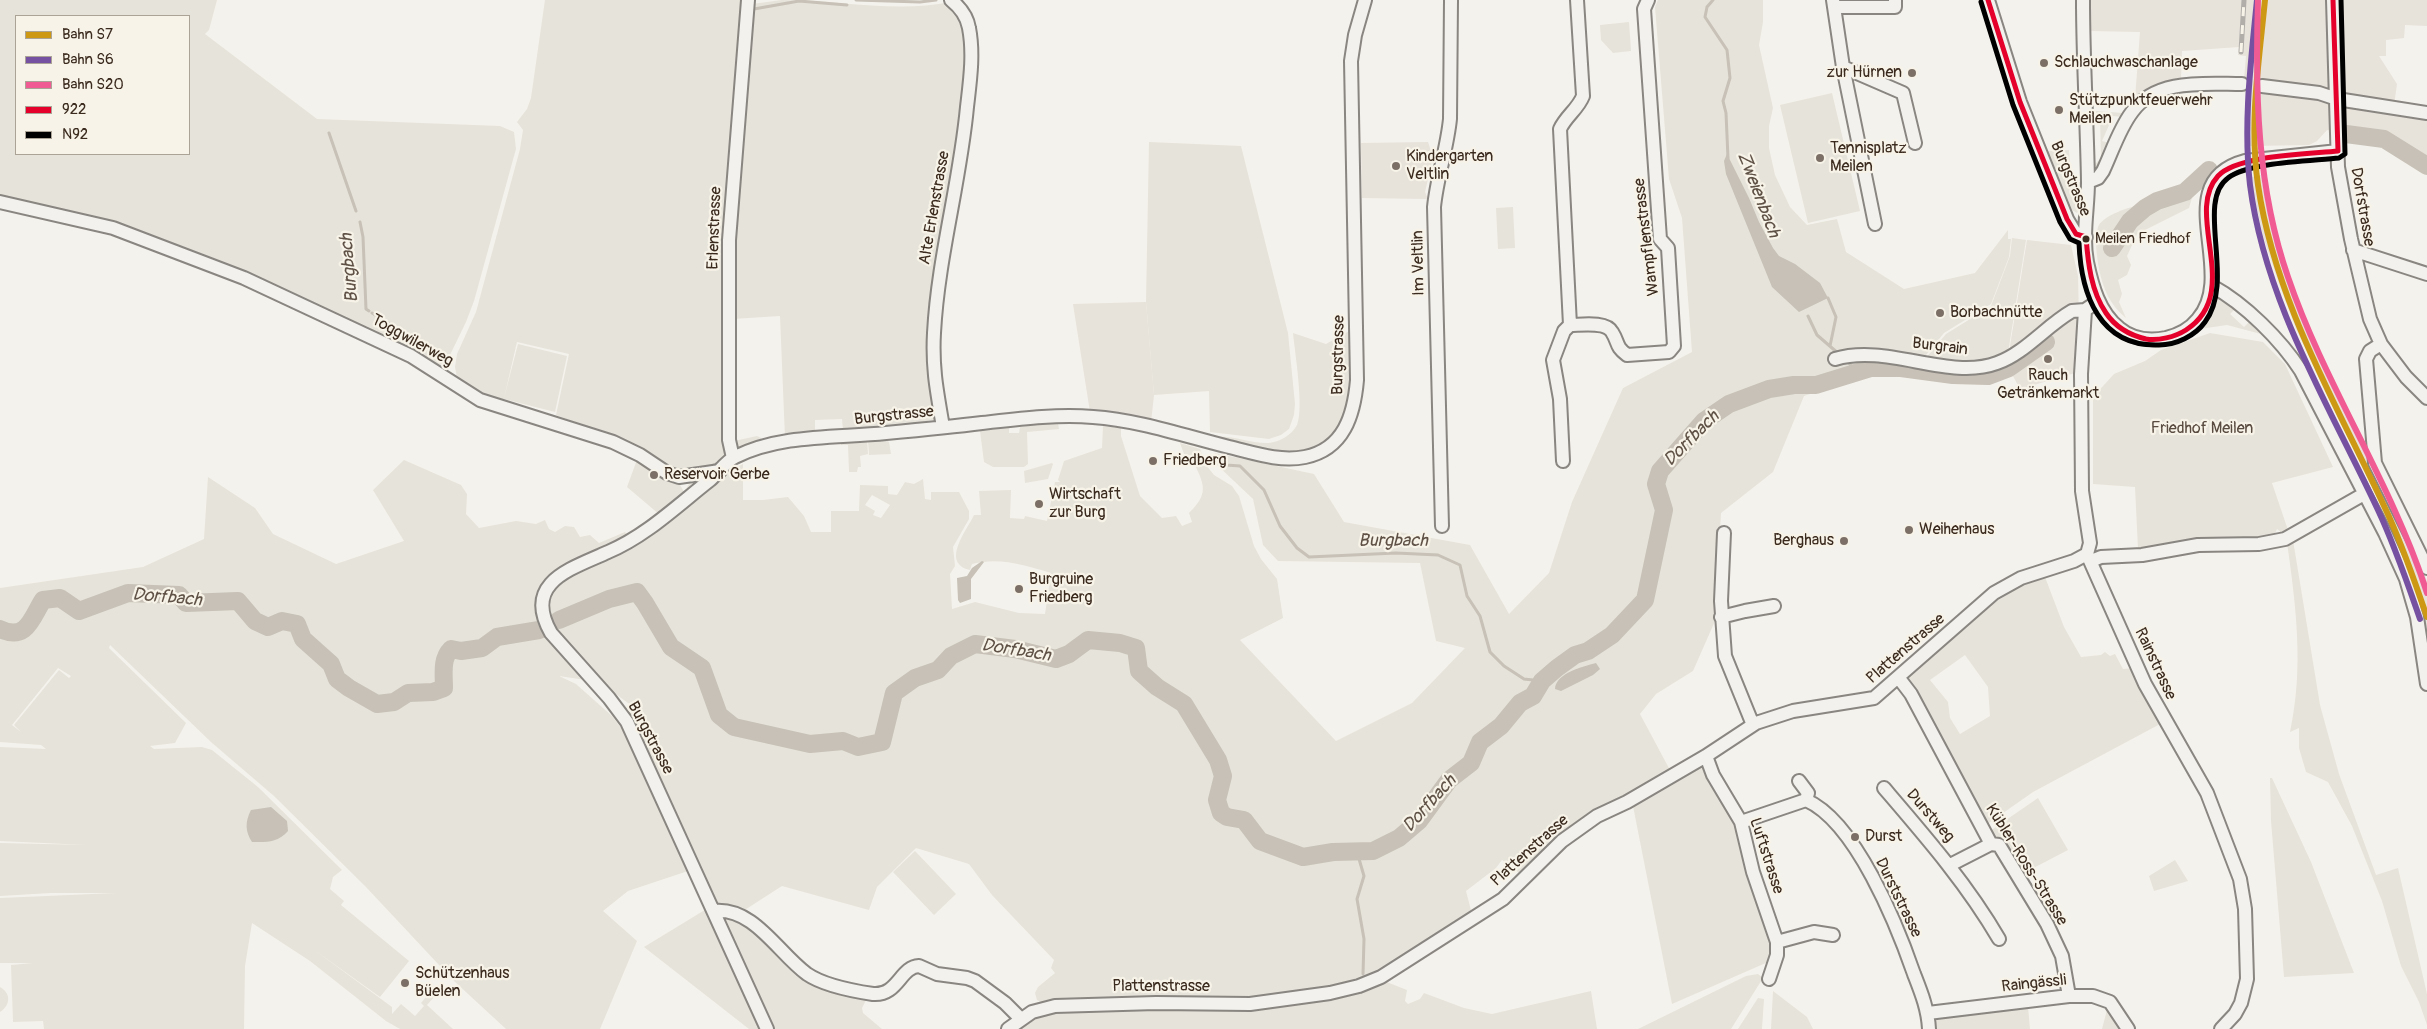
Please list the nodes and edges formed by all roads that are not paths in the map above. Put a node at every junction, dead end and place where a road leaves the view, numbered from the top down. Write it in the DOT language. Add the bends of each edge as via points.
graph roads {
  1 [pos="748,0"];
  2 [pos="951,0"];
  3 [pos="1365,0"];
  4 [pos="1452,0"];
  5 [pos="1577,0"];
  6 [pos="1648,0"];
  7 [pos="1895,0"];
  8 [pos="1988,0"];
  9 [pos="2083,0"];
  10 [pos="2333,0"];
  11 [pos="1834,3"];
  12 [pos="1843,67"];
  13 [pos="2242,84"];
  14 [pos="2262,86"];
  15 [pos="2336,99"];
  16 [pos="2427,112"];
  17 [pos="1915,143"];
  18 [pos="2338,151"];
  19 [pos="2088,182"];
  20 [pos="0,202"];
  21 [pos="1875,224"];
  22 [pos="2086,237"];
  23 [pos="2353,250"];
  24 [pos="2427,274"];
  25 [pos="2212,286"];
  26 [pos="2098,302"];
  27 [pos="2085,310"];
  28 [pos="1570,325"];
  29 [pos="2381,344"];
  30 [pos="1835,359"];
  31 [pos="2427,398"];
  32 [pos="943,427"];
  33 [pos="733,458"];
  34 [pos="1563,461"];
  35 [pos="720,471"];
  36 [pos="2364,494"];
  37 [pos="1442,526"];
  38 [pos="1724,533"];
  39 [pos="2089,558"];
  40 [pos="2427,568"];
  41 [pos="1774,606"];
  42 [pos="1721,617"];
  43 [pos="1898,677"];
  44 [pos="2427,684"];
  45 [pos="1753,725"];
  46 [pos="1706,756"];
  47 [pos="1798,781"];
  48 [pos="1884,788"];
  49 [pos="1806,800"];
  50 [pos="1741,822"];
  51 [pos="1991,844"];
  52 [pos="1950,865"];
  53 [pos="714,911"];
  54 [pos="1833,934"];
  55 [pos="1999,939"];
  56 [pos="1777,942"];
  57 [pos="1769,979"];
  58 [pos="2069,996"];
  59 [pos="1928,1013"];
  60 [pos="1021,1019"];
  61 [pos="767,1029"];
  62 [pos="1008,1029"];
  63 [pos="1928,1029"];
  64 [pos="2128,1029"];
  65 [pos="2221,1029"];
  1 -- 33 [label="street, Erlenstrasse" via="729,240 729,440"];
  2 -- 32 [label="street, Alte Erlenstrasse" via="962,10 967,22 971,58 966,125 941,271 934,333 934,380"];
  3 -- 32 [label="street, Burgstrasse" via="1351,61 1358,380 1352,414 1337,440 1319,452 1282,458 1175,432 1094,417 1034,418"];
  4 -- 37 [label="street, Im Veltlin" via="1450,119 1434,207"];
  5 -- 28 [label="street" via="1583,96 1560,129"];
  6 -- 28 [label="street, Wampflenstrasse" via="1644,9 1660,239 1668,248 1674,346 1669,352 1627,355 1618,348 1612,331 1606,326"];
  7 -- 11 [label="street" via="1895,6"];
  8 -- 22 [label="street, Burgstrasse" via="2012,78 2067,219 2076,234"];
  9 -- 19 [label="street"];
  10 -- 15 [label="street, Dorfstrasse"];
  11 -- 12 [label="street"];
  12 -- 17 [label="street" via="1903,93"];
  12 -- 21 [label="street"];
  13 -- 19 [label="street" via="2176,86 2151,95 2139,103 2127,120 2098,178"];
  14 -- 15 [label="street" via="2319,93"];
  15 -- 16 [label="street"];
  15 -- 18 [label="street, Dorfstrasse"];
  18 -- 23 [label="street, Dorfstrasse" via="2339,178"];
  18 -- 25 [label="street, Burgstrasse" via="2245,161 2220,171 2207,193 2206,205"];
  19 -- 22 [label="street"];
  20 -- 35 [label="street, Toggwilerweg" via="113,228 244,278 411,356 480,400 613,442 673,476"];
  22 -- 26 [label="street, Burgstrasse" via="2086,259"];
  23 -- 24 [label="street"];
  23 -- 29 [label="street, Dorfstrasse" via="2370,319"];
  25 -- 26 [label="street, Burgstrasse" via="2208,303 2196,321 2188,329 2168,338 2138,338 2123,331"];
  25 -- 36 [label="street" via="2235,299 2291,356"];
  26 -- 27 [label="street"];
  27 -- 30 [label="street, Burgrain" via="2072,311 2008,358 1989,366 1963,368 1851,354"];
  27 -- 39 [label="street, Rainstrasse" via="2081,382 2082,491 2090,543"];
  28 -- 34 [label="street" via="1564,331 1554,360 1560,399"];
  29 -- 31 [label="street, Dorfstrasse"];
  29 -- 40 [label="street" via="2370,351 2366,359 2375,464"];
  32 -- 33 [label="street, Burgstrasse" via="794,440"];
  33 -- 35 [label="street, Burgstrasse"];
  35 -- 53 [label="street, Burgstrasse" via="628,542 561,573 553,581 541,605 551,634 627,722"];
  36 -- 39 [label="street, Plattenstrasse" via="2285,539 2271,543 2198,545 2142,555"];
  36 -- 44 [label="street" via="2406,579 2417,617"];
  38 -- 42 [label="street"];
  39 -- 43 [label="street, Plattenstrasse" via="2021,578 1994,593"];
  39 -- 65 [label="street, Rainstrasse" via="2151,696 2207,793 2240,879 2245,910 2247,979 2241,1003"];
  41 -- 42 [label="street"];
  42 -- 45 [label="street" via="1725,656"];
  43 -- 45 [label="street, Plattenstrasse" via="1874,698 1788,712"];
  43 -- 51 [label="street, Kübler-Ross-Strasse" via="1911,694"];
  45 -- 46 [label="street, Plattenstrasse"];
  46 -- 50 [label="street, Luftstrasse" via="1713,775"];
  46 -- 60 [label="street, Plattenstrasse" via="1597,816 1562,841 1503,899 1381,977 1359,986 1250,1004 1066,1005 1037,1010"];
  47 -- 49 [label="street, Durststrasse" via="1808,793"];
  48 -- 52 [label="street, Durstweg"];
  49 -- 50 [label="street"];
  49 -- 59 [label="street, Durststrasse" via="1837,825 1878,887 1899,930"];
  50 -- 56 [label="street, Luftstrasse" via="1753,872"];
  51 -- 52 [label="street, Durstweg"];
  51 -- 58 [label="street, Kübler-Ross-Strasse" via="1999,845 2047,924 2062,956"];
  52 -- 55 [label="street, Durstweg"];
  53 -- 60 [label="street" via="728,910 745,919 808,974 829,983 881,994 890,990 909,969 919,966 937,974 975,981"];
  53 -- 61 [label="street, Burgstrasse"];
  54 -- 56 [label="street" via="1814,932"];
  56 -- 57 [label="street" via="1777,955"];
  58 -- 59 [label="street, Raingässli"];
  58 -- 64 [label="street, Raingässli" via="2093,996 2110,1002"];
  59 -- 63 [label="street, Durststrasse"];
  60 -- 62 [label="street, Plattenstrasse"];
}
